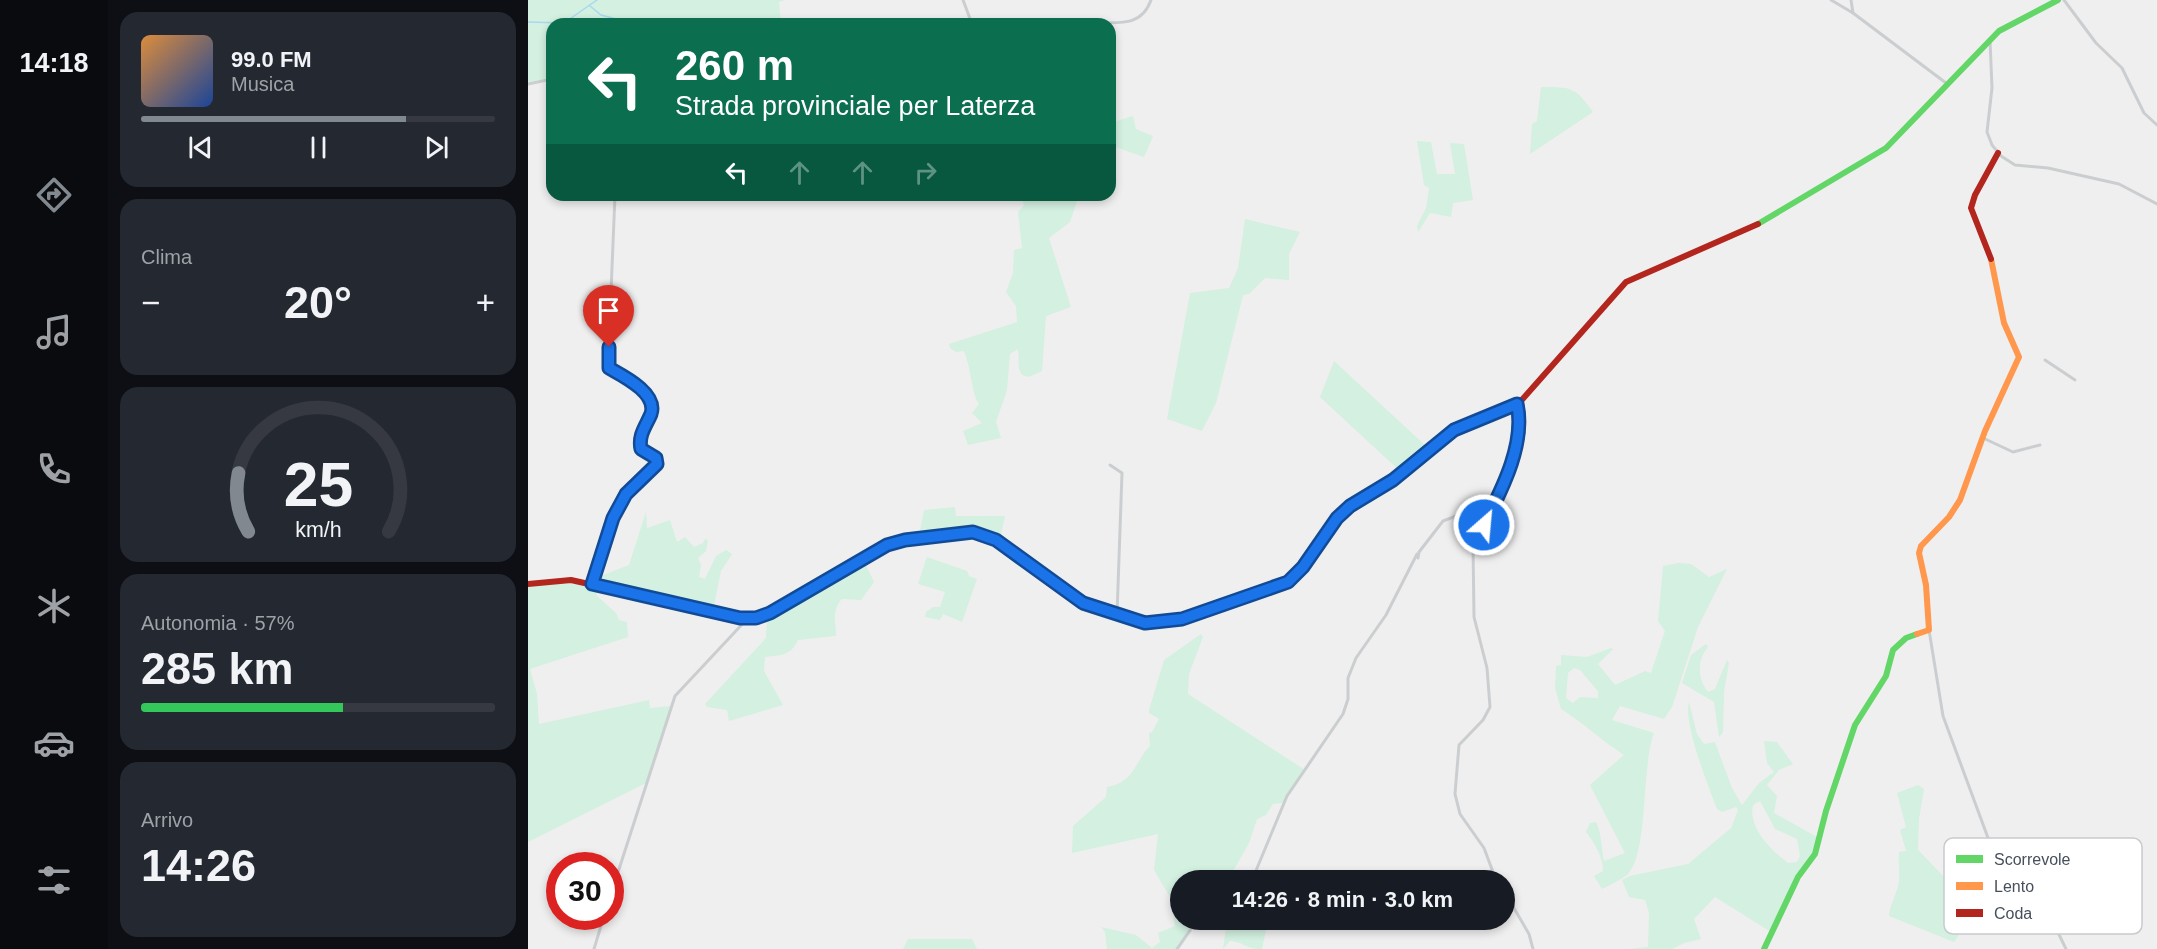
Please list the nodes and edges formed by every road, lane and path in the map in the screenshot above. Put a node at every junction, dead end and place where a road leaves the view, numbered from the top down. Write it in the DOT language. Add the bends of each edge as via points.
graph roads {
  1 [pos="963,0"];
  2 [pos="1151,0"];
  3 [pos="1831,0"];
  4 [pos="1851,0"];
  5 [pos="2058,0"];
  6 [pos="2064,0"];
  7 [pos="1853,13"];
  8 [pos="970,18"];
  9 [pos="1116,23"];
  10 [pos="1990,39"];
  11 [pos="546,81"];
  12 [pos="1946,83"];
  13 [pos="528,84"];
  14 [pos="2157,125"];
  15 [pos="1998,153"];
  16 [pos="615,201"];
  17 [pos="2157,204"];
  18 [pos="2045,360"];
  19 [pos="2075,380"];
  20 [pos="1517,404"];
  21 [pos="1983,438"];
  22 [pos="2040,445"];
  23 [pos="1110,465"];
  24 [pos="1497,500"];
  25 [pos="528,584"];
  26 [pos="592,584"];
  27 [pos="1117,615"];
  28 [pos="748,618"];
  29 [pos="1929,630"];
  30 [pos="1988,838"];
  31 [pos="624,854"];
  32 [pos="1256,870"];
  33 [pos="1492,870"];
  34 [pos="1515,910"];
  35 [pos="600,930"];
  36 [pos="1190,930"];
  37 [pos="2059,934"];
  38 [pos="594,949"];
  39 [pos="1177,949"];
  40 [pos="1533,949"];
  41 [pos="1764,949"];
  42 [pos="2066,949"];
  1 -- 8 [label="street"];
  2 -- 9 [label="street" via="1145,12 1128,23"];
  3 -- 7 [label="street"];
  4 -- 7 [label="street"];
  5 -- 10 [label="main road" via="2008,25"];
  6 -- 14 [label="street" via="2096,44 2125,71 2142,110"];
  7 -- 12 [label="street"];
  10 -- 12 [label="main road"];
  10 -- 15 [label="street" via="1992,89 1988,134"];
  11 -- 13 [label="street"];
  12 -- 20 [label="main road" via="1897,139 1870,158 1762,222 1626,282"];
  15 -- 17 [label="street" via="2015,165 2119,184"];
  15 -- 21 [label="main road" via="1971,208 1990,252 2004,323 2019,357"];
  16 -- 26 [label="street" via="608,364 647,396 651,412 639,442 641,449 656,458 657,464 626,494 613,518"];
  18 -- 19 [label="street"];
  20 -- 24 [label="street" via="1511,466"];
  20 -- 27 [label="main road" via="1454,430 1393,480 1350,506 1288,582 1169,622 1145,623"];
  21 -- 22 [label="street" via="2013,452"];
  21 -- 29 [label="main road" via="1960,500 1919,550"];
  23 -- 27 [label="street" via="1122,473"];
  24 -- 32 [label="street" via="1443,521 1417,556 1386,615 1356,658 1348,678 1343,714 1287,796"];
  24 -- 33 [label="street" via="1473,547 1471,559 1474,617 1490,707 1459,745 1455,788 1460,814 1484,848"];
  25 -- 26 [label="main road" via="571,580"];
  26 -- 28 [label="main road"];
  27 -- 28 [label="main road" via="1071,597 988,536 966,532 887,545 770,613"];
  28 -- 31 [label="street" via="675,696"];
  29 -- 30 [label="street" via="1943,716"];
  29 -- 41 [label="main road" via="1906,638 1893,650 1884,679 1855,725 1815,854 1798,877"];
  34 -- 40 [label="street"];
  35 -- 38 [label="street"];
  36 -- 39 [label="street"];
  37 -- 42 [label="street"];
}
